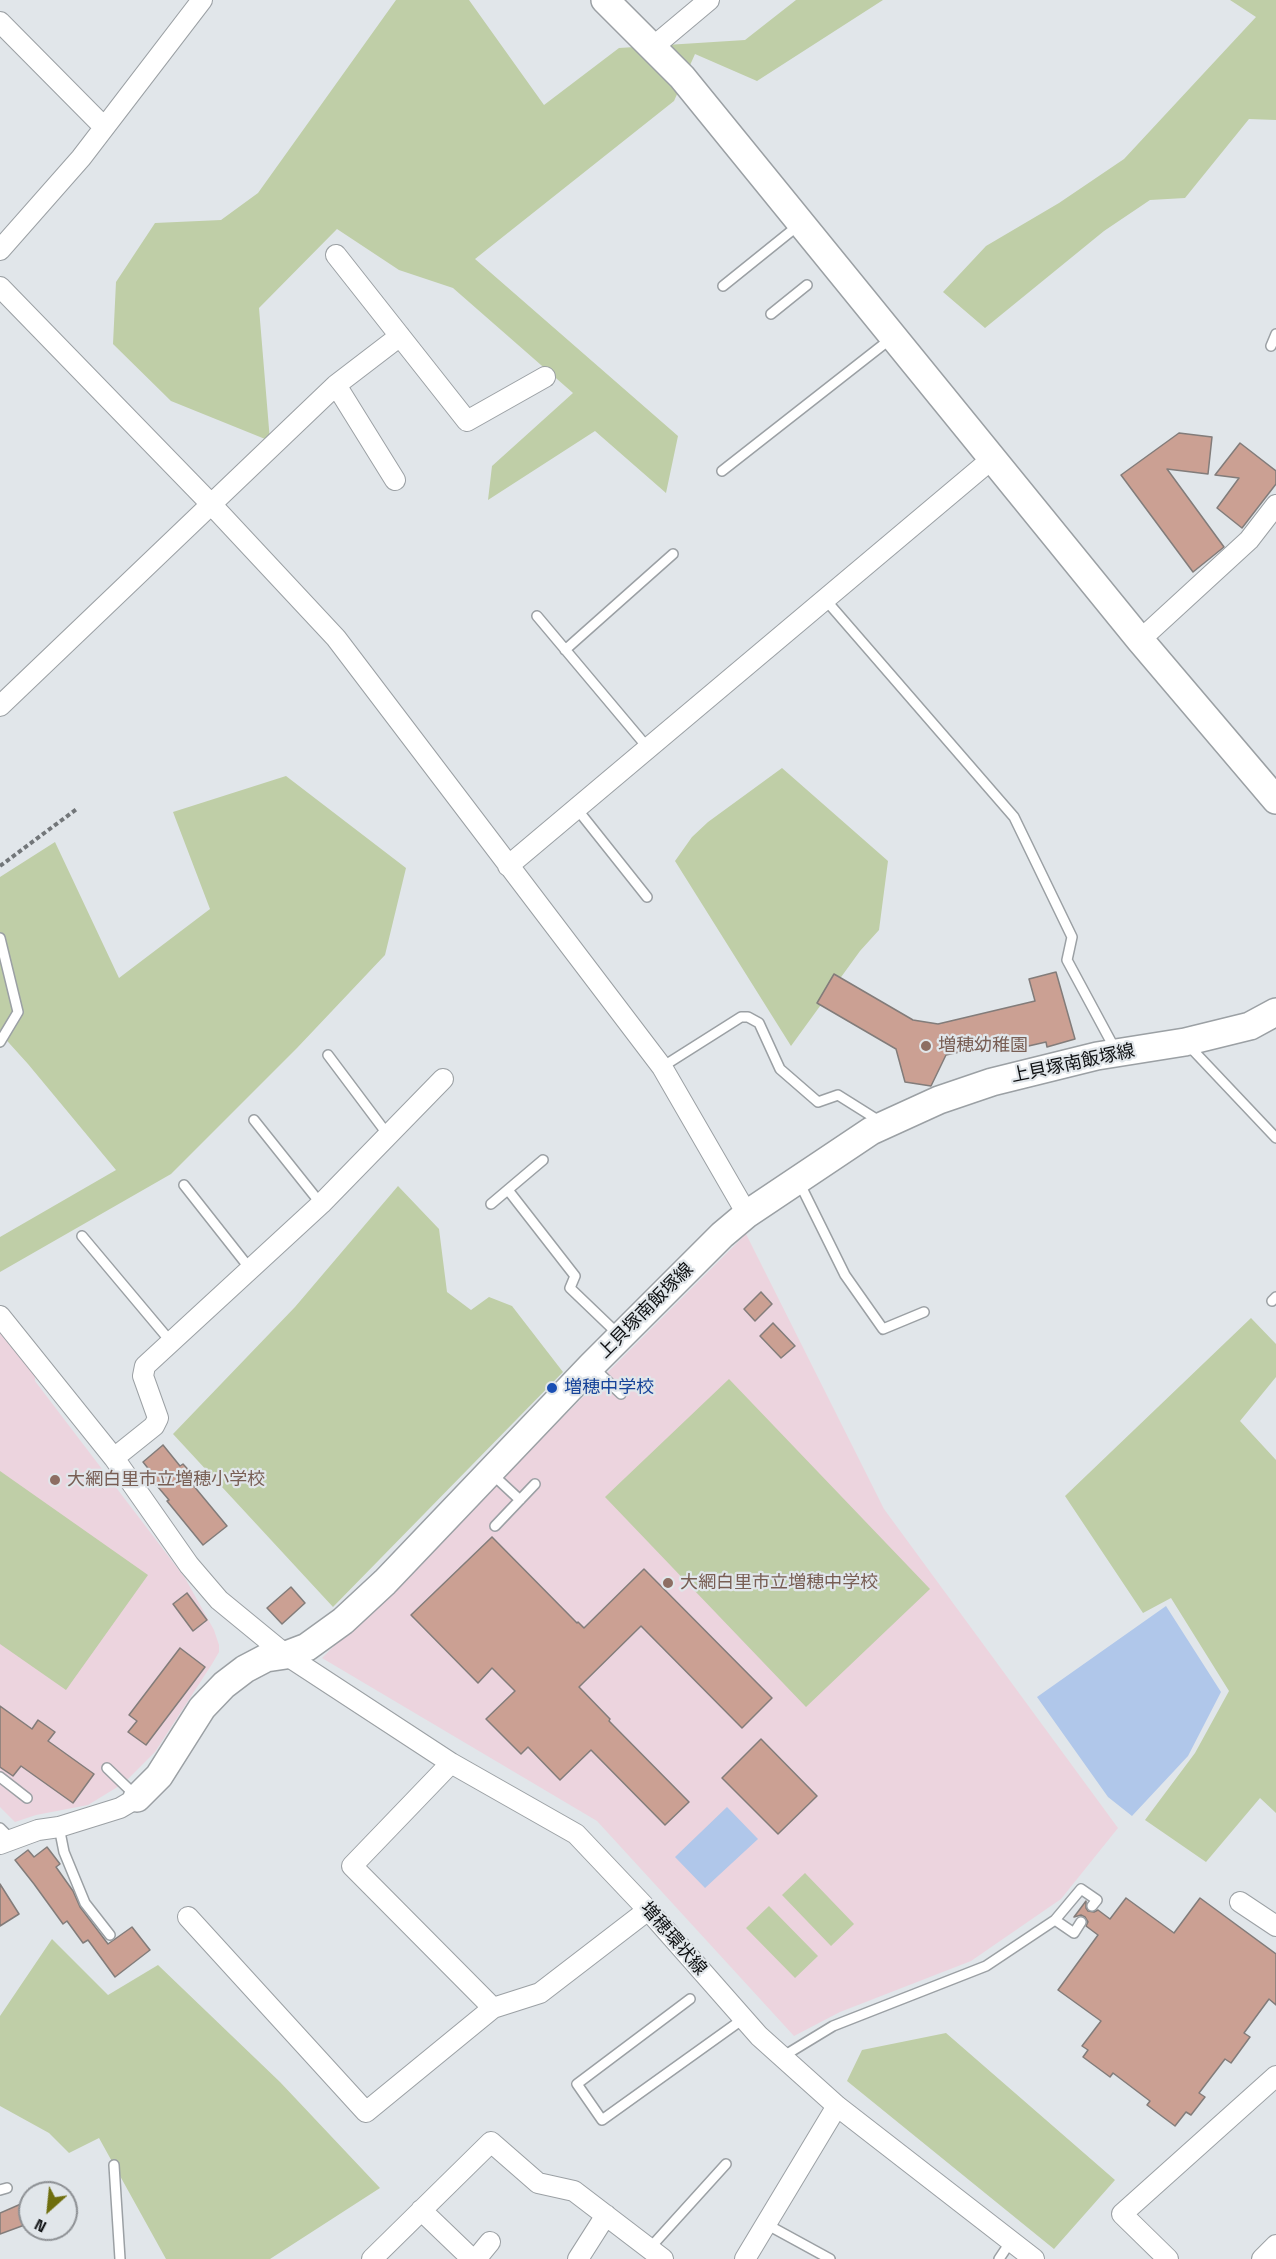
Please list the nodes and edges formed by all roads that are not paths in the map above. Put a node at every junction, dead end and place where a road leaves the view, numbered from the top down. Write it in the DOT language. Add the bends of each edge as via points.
graph roads {
  1 [pos="202,0"];
  2 [pos="605,0"];
  3 [pos="709,0"];
  4 [pos="6,28"];
  5 [pos="653,47"];
  6 [pos="104,127"];
  7 [pos="802,223"];
  8 [pos="0,250"];
  9 [pos="336,255"];
  10 [pos="807,285"];
  11 [pos="723,286"];
  12 [pos="0,287"];
  13 [pos="771,314"];
  14 [pos="1276,334"];
  15 [pos="400,336"];
  16 [pos="893,337"];
  17 [pos="1271,346"];
  18 [pos="545,377"];
  19 [pos="336,385"];
  20 [pos="993,458"];
  21 [pos="722,471"];
  22 [pos="394,480"];
  23 [pos="210,503"];
  24 [pos="1276,505"];
  25 [pos="673,554"];
  26 [pos="824,598"];
  27 [pos="537,616"];
  28 [pos="1140,640"];
  29 [pos="565,650"];
  30 [pos="0,706"];
  31 [pos="648,748"];
  32 [pos="1276,800"];
  33 [pos="577,809"];
  34 [pos="508,866"];
  35 [pos="647,897"];
  36 [pos="0,938"];
  37 [pos="1276,1011"];
  38 [pos="0,1042"];
  39 [pos="1185,1042"];
  40 [pos="1117,1053"];
  41 [pos="328,1055"];
  42 [pos="662,1067"];
  43 [pos="443,1079"];
  44 [pos="254,1120"];
  45 [pos="885,1124"];
  46 [pos="388,1135"];
  47 [pos="1276,1138"];
  48 [pos="543,1160"];
  49 [pos="798,1180"];
  50 [pos="184,1185"];
  51 [pos="508,1190"];
  52 [pos="321,1204"];
  53 [pos="491,1204"];
  54 [pos="747,1214"];
  55 [pos="82,1236"];
  56 [pos="251,1270"];
  57 [pos="924,1312"];
  58 [pos="0,1316"];
  59 [pos="621,1337"];
  60 [pos="171,1342"];
  61 [pos="591,1365"];
  62 [pos="621,1394"];
  63 [pos="114,1458"];
  64 [pos="490,1472"];
  65 [pos="535,1484"];
  66 [pos="520,1500"];
  67 [pos="495,1526"];
  68 [pos="286,1655"];
  69 [pos="451,1763"];
  70 [pos="106,1768"];
  71 [pos="0,1778"];
  72 [pos="27,1798"];
  73 [pos="137,1798"];
  74 [pos="59,1827"];
  75 [pos="4,1837"];
  76 [pos="1240,1902"];
  77 [pos="1092,1906"];
  78 [pos="648,1910"];
  79 [pos="188,1917"];
  80 [pos="1055,1920"];
  81 [pos="1081,1922"];
  82 [pos="1276,1926"];
  83 [pos="110,1935"];
  84 [pos="690,1999"];
  85 [pos="493,2008"];
  86 [pos="743,2019"];
  87 [pos="782,2057"];
  88 [pos="1276,2076"];
  89 [pos="837,2106"];
  90 [pos="726,2164"];
  91 [pos="114,2165"];
  92 [pos="422,2210"];
  93 [pos="606,2215"];
  94 [pos="766,2224"];
  95 [pos="1011,2241"];
  96 [pos="490,2242"];
  97 [pos="1276,2245"];
  98 [pos="656,2254"];
  99 [pos="120,2259"];
  100 [pos="372,2259"];
  101 [pos="474,2259"];
  102 [pos="578,2259"];
  103 [pos="745,2259"];
  104 [pos="830,2259"];
  105 [pos="999,2259"];
  106 [pos="1034,2259"];
  107 [pos="1168,2259"];
  108 [pos="1262,2259"];
  1 -- 6 [label="street"];
  2 -- 5 [label="street"];
  3 -- 5 [label="street"];
  4 -- 6 [label="street"];
  5 -- 7 [label="street"];
  6 -- 8 [label="street"];
  7 -- 11 [label="lane"];
  7 -- 16 [label="street"];
  9 -- 15 [label="street"];
  10 -- 13 [label="lane"];
  12 -- 23 [label="street"];
  14 -- 17 [label="lane"];
  15 -- 18 [label="street" via="467,422"];
  15 -- 19 [label="street"];
  16 -- 20 [label="street"];
  16 -- 21 [label="lane"];
  19 -- 22 [label="street"];
  19 -- 23 [label="street"];
  20 -- 26 [label="street"];
  20 -- 28 [label="street"];
  23 -- 30 [label="street"];
  23 -- 34 [label="street" via="336,638"];
  24 -- 28 [label="street" via="1249,540"];
  25 -- 29 [label="lane"];
  26 -- 31 [label="street"];
  26 -- 40 [label="lane" via="1014,817 1072,937 1067,960"];
  27 -- 29 [label="lane"];
  28 -- 32 [label="street"];
  29 -- 31 [label="lane"];
  31 -- 33 [label="street"];
  33 -- 34 [label="street"];
  33 -- 35 [label="lane"];
  34 -- 42 [label="street"];
  36 -- 38 [label="lane" via="18,1012"];
  37 -- 39 [label="street, 上貝塚南飯塚線" via="1250,1026"];
  39 -- 40 [label="street, 上貝塚南飯塚線"];
  39 -- 47 [label="lane"];
  40 -- 45 [label="street, 上貝塚南飯塚線" via="992,1082"];
  41 -- 46 [label="lane"];
  42 -- 45 [label="lane" via="741,1017 748,1017 759,1023 780,1069 818,1102 838,1095"];
  42 -- 54 [label="street"];
  43 -- 46 [label="street"];
  44 -- 52 [label="lane"];
  45 -- 49 [label="street, 上貝塚南飯塚線"];
  46 -- 52 [label="street"];
  48 -- 51 [label="lane"];
  49 -- 54 [label="street, 上貝塚南飯塚線"];
  49 -- 57 [label="lane" via="845,1275 883,1329"];
  50 -- 56 [label="lane"];
  51 -- 53 [label="lane"];
  51 -- 59 [label="lane" via="575,1276 570,1288"];
  52 -- 56 [label="street"];
  54 -- 59 [label="street, 上貝塚南飯塚線"];
  55 -- 60 [label="lane"];
  56 -- 60 [label="street"];
  58 -- 63 [label="street, 増穂環状線"];
  59 -- 61 [label="street, 上貝塚南飯塚線"];
  60 -- 63 [label="street" via="145,1366 143,1376 158,1418 154,1426"];
  61 -- 62 [label="lane"];
  61 -- 64 [label="street, 上貝塚南飯塚線"];
  63 -- 68 [label="street, 増穂環状線" via="189,1565 219,1600"];
  64 -- 66 [label="lane"];
  64 -- 68 [label="street, 上貝塚南飯塚線" via="386,1582 343,1621 308,1647"];
  65 -- 66 [label="lane"];
  66 -- 67 [label="lane"];
  68 -- 69 [label="street, 増穂環状線"];
  68 -- 73 [label="street, 上貝塚南飯塚線" via="266,1658 224,1685 202,1708 159,1776"];
  69 -- 78 [label="street, 増穂環状線" via="576,1834"];
  69 -- 85 [label="street" via="352,1866"];
  70 -- 73 [label="lane"];
  71 -- 72 [label="lane"];
  73 -- 74 [label="street, 上貝塚南飯塚線" via="120,1808"];
  74 -- 75 [label="street, 上貝塚南飯塚線"];
  74 -- 83 [label="lane" via="64,1852 85,1903"];
  76 -- 82 [label="street"];
  77 -- 80 [label="lane" via="1097,1900 1081,1889"];
  78 -- 85 [label="street" via="540,1993"];
  78 -- 86 [label="street, 増穂環状線"];
  79 -- 85 [label="street" via="366,2112"];
  80 -- 81 [label="lane" via="1074,1933"];
  80 -- 87 [label="lane" via="980,1970 833,2026"];
  84 -- 86 [label="lane" via="577,2084 602,2120"];
  86 -- 87 [label="street, 増穂環状線"];
  87 -- 89 [label="street, 増穂環状線"];
  88 -- 107 [label="street" via="1122,2214"];
  89 -- 94 [label="street"];
  89 -- 95 [label="street, 増穂環状線"];
  90 -- 98 [label="lane"];
  91 -- 99 [label="lane"];
  92 -- 93 [label="street" via="491,2142 538,2183 574,2191"];
  92 -- 100 [label="street"];
  92 -- 101 [label="street"];
  93 -- 98 [label="street"];
  93 -- 102 [label="street"];
  94 -- 103 [label="street"];
  94 -- 104 [label="lane"];
  95 -- 105 [label="lane"];
  95 -- 106 [label="street, 増穂環状線"];
  96 -- 101 [label="street"];
  97 -- 108 [label="street"];
}
